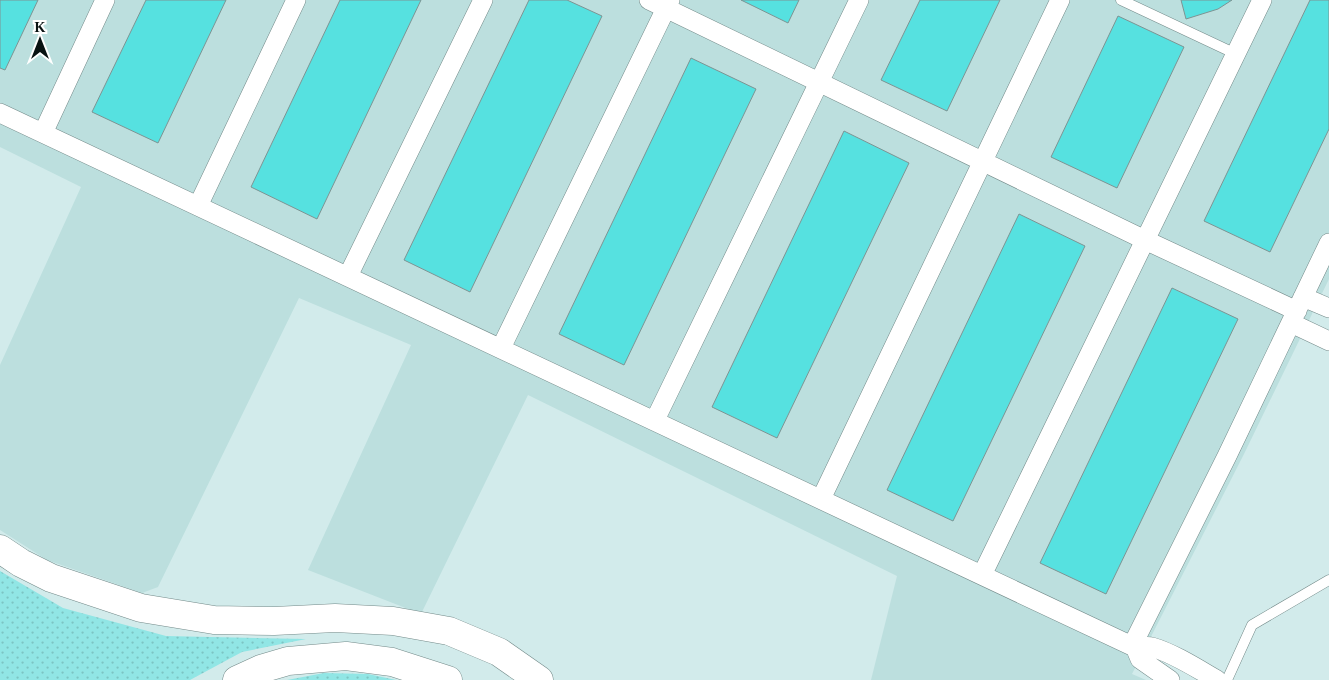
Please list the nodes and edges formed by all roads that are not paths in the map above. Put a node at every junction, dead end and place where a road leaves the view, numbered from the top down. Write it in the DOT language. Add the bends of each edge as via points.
graph roads {
  1 [pos="104,0"];
  2 [pos="296,0"];
  3 [pos="483,0"];
  4 [pos="858,0"];
  5 [pos="1060,0"];
  6 [pos="1121,0"];
  7 [pos="1262,0"];
  8 [pos="661,3"];
  9 [pos="1236,54"];
  10 [pos="819,82"];
  11 [pos="0,113"];
  12 [pos="43,133"];
  13 [pos="982,161"];
  14 [pos="198,206"];
  15 [pos="1146,240"];
  16 [pos="1329,243"];
  17 [pos="348,276"];
  18 [pos="1329,308"];
  19 [pos="1297,310"];
  20 [pos="1329,341"];
  21 [pos="501,348"];
  22 [pos="655,420"];
  23 [pos="821,499"];
  24 [pos="0,549"];
  25 [pos="982,575"];
  26 [pos="1329,580"];
  27 [pos="1134,647"];
  28 [pos="237,680"];
  29 [pos="448,680"];
  30 [pos="539,680"];
  31 [pos="1170,680"];
  32 [pos="1217,680"];
  33 [pos="1227,680"];
  1 -- 12 [label="street"];
  2 -- 14 [label="street"];
  3 -- 17 [label="street"];
  4 -- 10 [label="street"];
  5 -- 13 [label="street"];
  6 -- 9 [label="lane"];
  7 -- 9 [label="street"];
  8 -- 10 [label="street"];
  8 -- 21 [label="street"];
  9 -- 15 [label="street"];
  10 -- 13 [label="street"];
  10 -- 22 [label="street"];
  11 -- 12 [label="street"];
  12 -- 14 [label="street"];
  13 -- 15 [label="street"];
  13 -- 23 [label="street"];
  14 -- 17 [label="street"];
  15 -- 19 [label="street"];
  15 -- 25 [label="street"];
  16 -- 19 [label="street"];
  17 -- 21 [label="street"];
  18 -- 19 [label="street"];
  19 -- 20 [label="street"];
  19 -- 27 [label="street"];
  21 -- 22 [label="street"];
  22 -- 23 [label="street"];
  23 -- 25 [label="street"];
  24 -- 30 [label="highway" via="51,578 141,608 214,620 335,618 393,621 448,631 499,652"];
  25 -- 27 [label="street"];
  26 -- 33 [label="lane" via="1252,625"];
  27 -- 31 [label="street" via="1140,659"];
  27 -- 32 [label="street" via="1150,646"];
  28 -- 29 [label="highway" via="288,661 346,656 392,662"];
}
